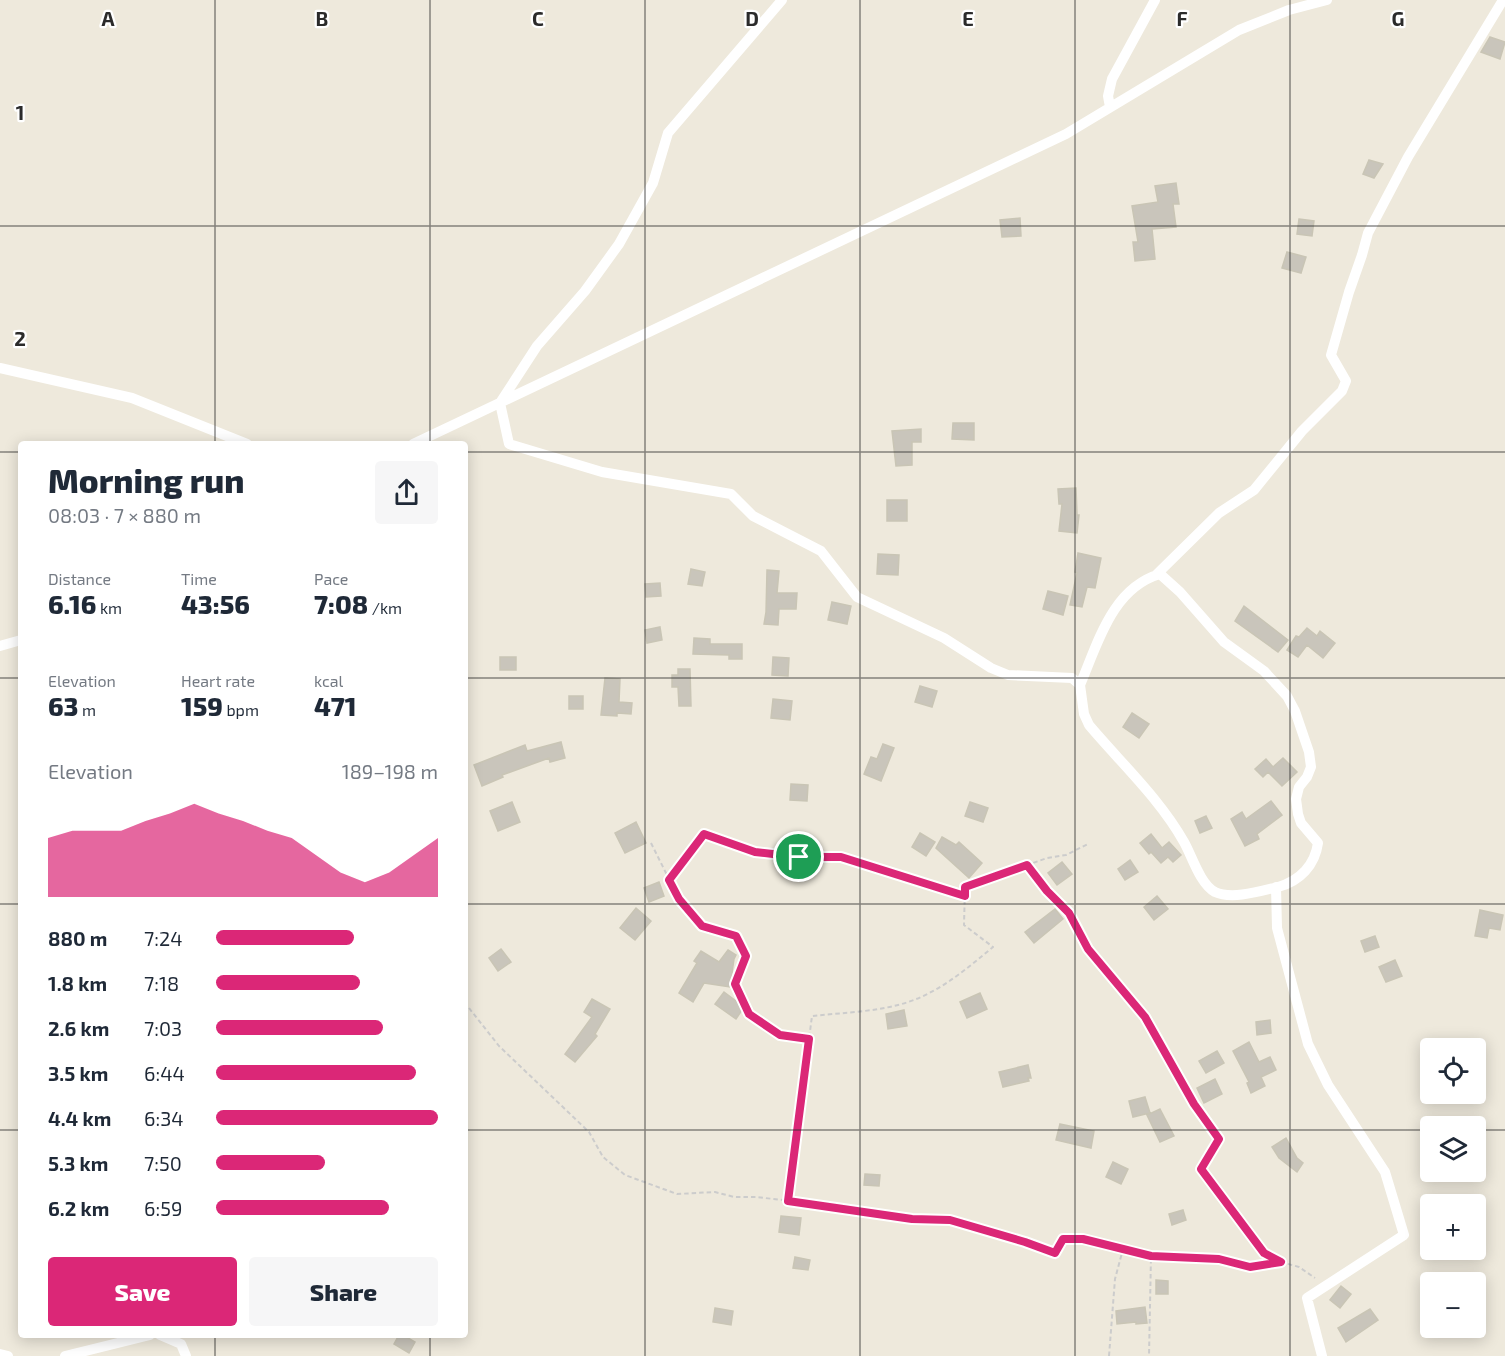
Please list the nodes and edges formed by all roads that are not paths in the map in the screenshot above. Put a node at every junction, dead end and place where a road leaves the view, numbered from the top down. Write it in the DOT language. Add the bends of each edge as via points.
graph roads {
  1 [pos="782,0"];
  2 [pos="1155,0"];
  3 [pos="1327,0"];
  4 [pos="1503,0"];
  5 [pos="1110,107"];
  6 [pos="0,369"];
  7 [pos="500,403"];
  8 [pos="240,441"];
  9 [pos="419,441"];
  10 [pos="1156,575"];
  11 [pos="18,641"];
  12 [pos="0,646"];
  13 [pos="1080,685"];
  14 [pos="1276,887"];
  15 [pos="138,1338"];
  16 [pos="167,1338"];
  17 [pos="0,1353"];
  18 [pos="8,1356"];
  19 [pos="65,1356"];
  20 [pos="186,1356"];
  21 [pos="1322,1356"];
  1 -- 7 [label="street" via="668,133 653,183 619,244 537,346"];
  2 -- 5 [label="street" via="1112,79"];
  3 -- 5 [label="street" via="1239,30"];
  4 -- 10 [label="street" via="1408,157 1368,233 1331,355 1346,381 1342,391 1302,431 1254,490 1219,513"];
  5 -- 7 [label="street" via="1066,134"];
  6 -- 8 [label="street" via="132,398"];
  7 -- 9 [label="street"];
  7 -- 13 [label="street" via="509,444 602,472 731,494 753,516 821,551 857,597 945,638 1008,675 1062,676"];
  10 -- 13 [label="street" via="1120,601"];
  10 -- 14 [label="street" via="1160,574 1180,592 1224,642 1264,671 1295,711 1311,767 1299,787 1298,814 1318,843 1308,868 1288,884"];
  11 -- 12 [label="street"];
  13 -- 14 [label="street" via="1089,725 1161,809 1185,842 1209,887 1217,893 1233,894"];
  14 -- 21 [label="street" via="1277,928 1308,1044 1328,1085 1384,1172 1404,1235 1307,1298"];
  15 -- 19 [label="street"];
  16 -- 20 [label="street" via="181,1344"];
  17 -- 18 [label="street"];
}
